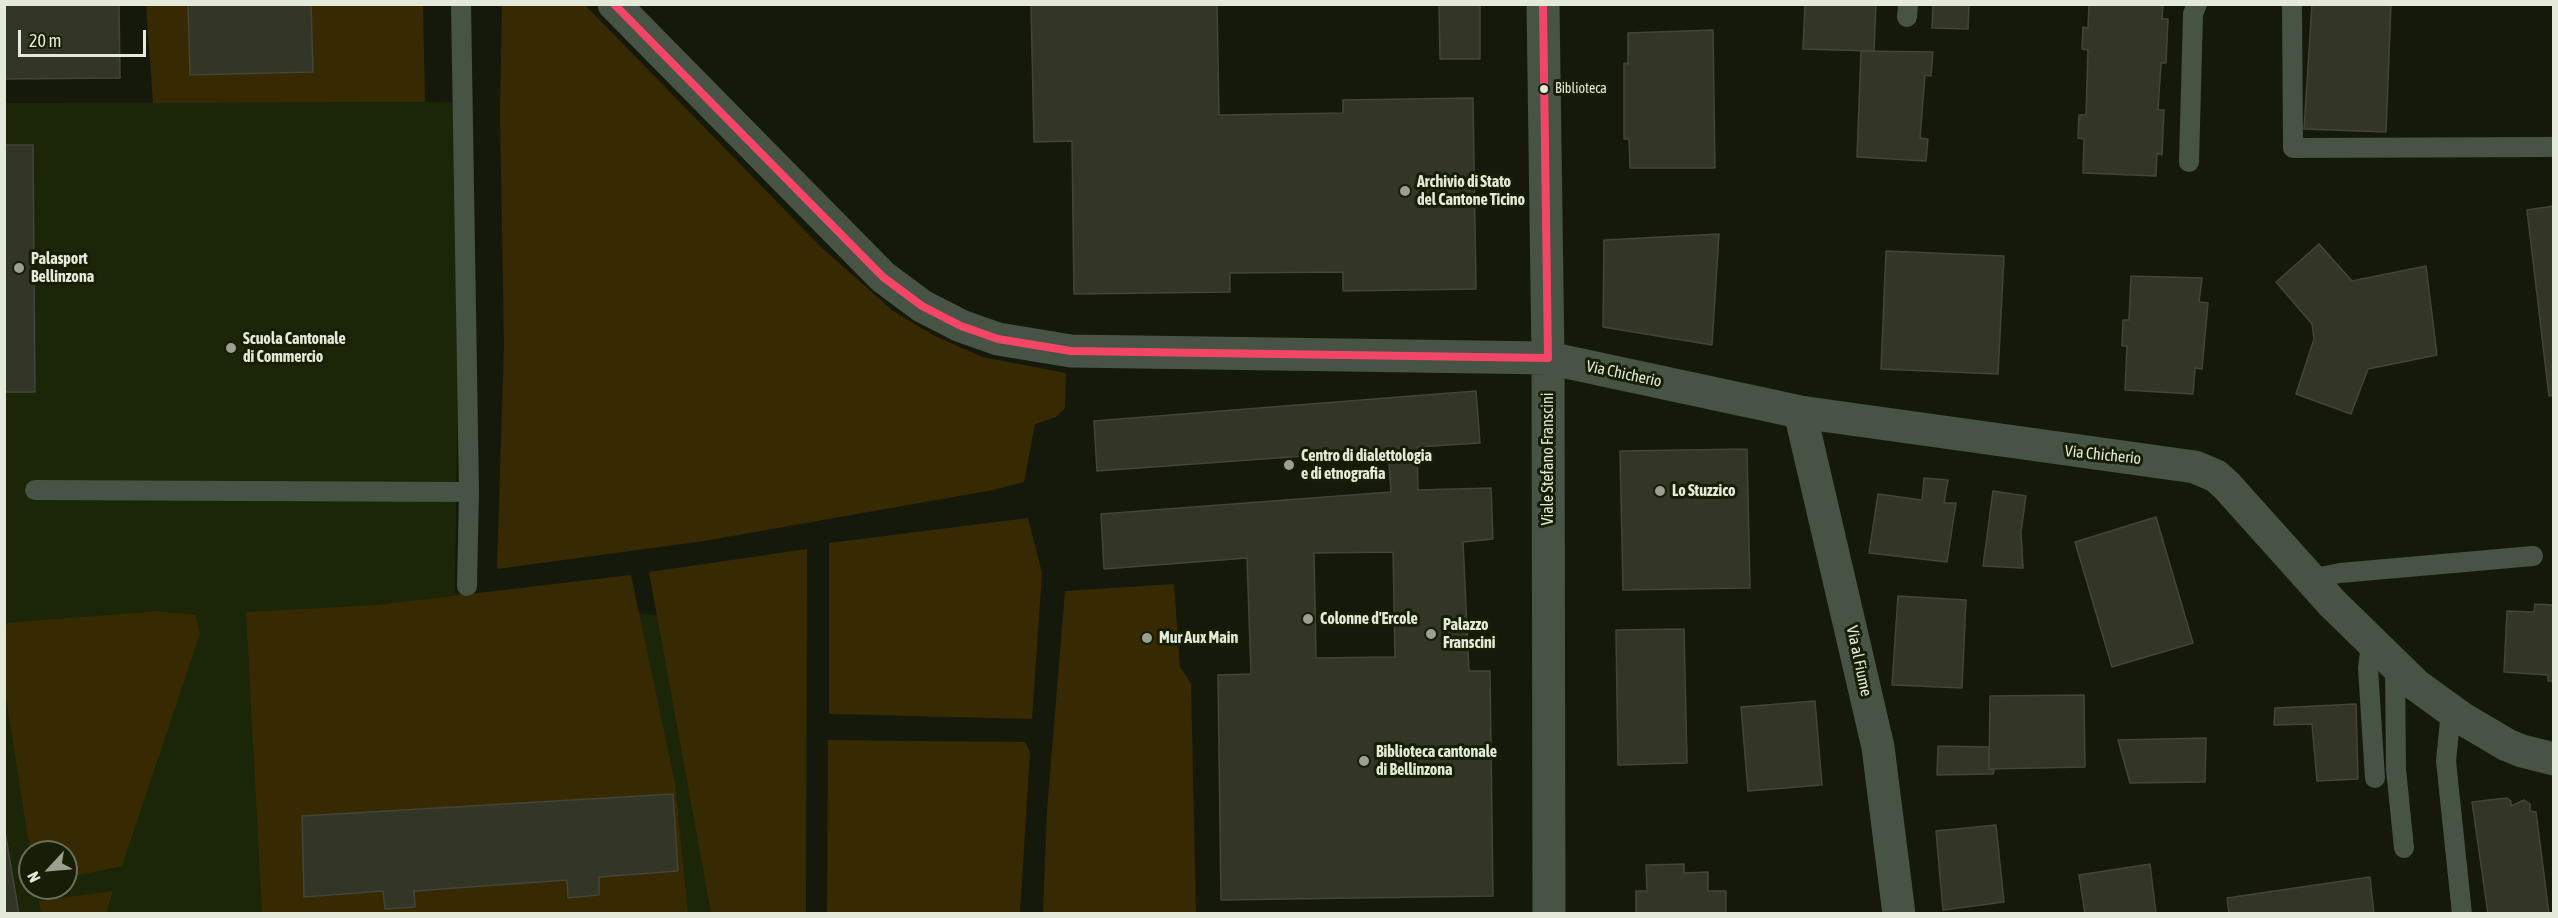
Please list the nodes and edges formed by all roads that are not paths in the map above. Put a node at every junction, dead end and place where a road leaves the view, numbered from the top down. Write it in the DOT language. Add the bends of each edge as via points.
graph roads {
  1 [pos="460,4"];
  2 [pos="614,4"];
  3 [pos="1543,4"];
  4 [pos="2197,4"];
  5 [pos="2292,4"];
  6 [pos="2553,147"];
  7 [pos="2189,162"];
  8 [pos="1548,358"];
  9 [pos="1800,412"];
  10 [pos="35,490"];
  11 [pos="469,492"];
  12 [pos="2533,556"];
  13 [pos="2311,579"];
  14 [pos="467,586"];
  15 [pos="2371,644"];
  16 [pos="2396,667"];
  17 [pos="2451,711"];
  18 [pos="2553,759"];
  19 [pos="2375,778"];
  20 [pos="2404,848"];
  21 [pos="1549,914"];
  22 [pos="1899,914"];
  23 [pos="2462,914"];
  1 -- 11 [label="lane"];
  2 -- 8 [label="street, Via Chicherio" via="883,278 922,306 961,326 998,339 1071,351"];
  3 -- 8 [label="street, Viale Stefano Franscini"];
  4 -- 7 [label="lane" via="2193,14"];
  5 -- 6 [label="lane" via="2293,148"];
  8 -- 9 [label="street, Via Chicherio"];
  8 -- 21 [label="street, Viale Stefano Franscini"];
  9 -- 13 [label="street, Via Chicherio" via="2207,471 2228,486"];
  9 -- 22 [label="street, Via al Fiume" via="1878,747"];
  10 -- 11 [label="lane"];
  11 -- 14 [label="lane"];
  12 -- 13 [label="lane"];
  13 -- 15 [label="street, Via Chicherio"];
  15 -- 16 [label="street, Via Chicherio"];
  15 -- 19 [label="lane" via="2368,668"];
  16 -- 17 [label="street, Via Chicherio"];
  16 -- 20 [label="lane" via="2396,769"];
  17 -- 18 [label="street, Via Chicherio" via="2507,745"];
  17 -- 23 [label="lane" via="2446,761"];
}
